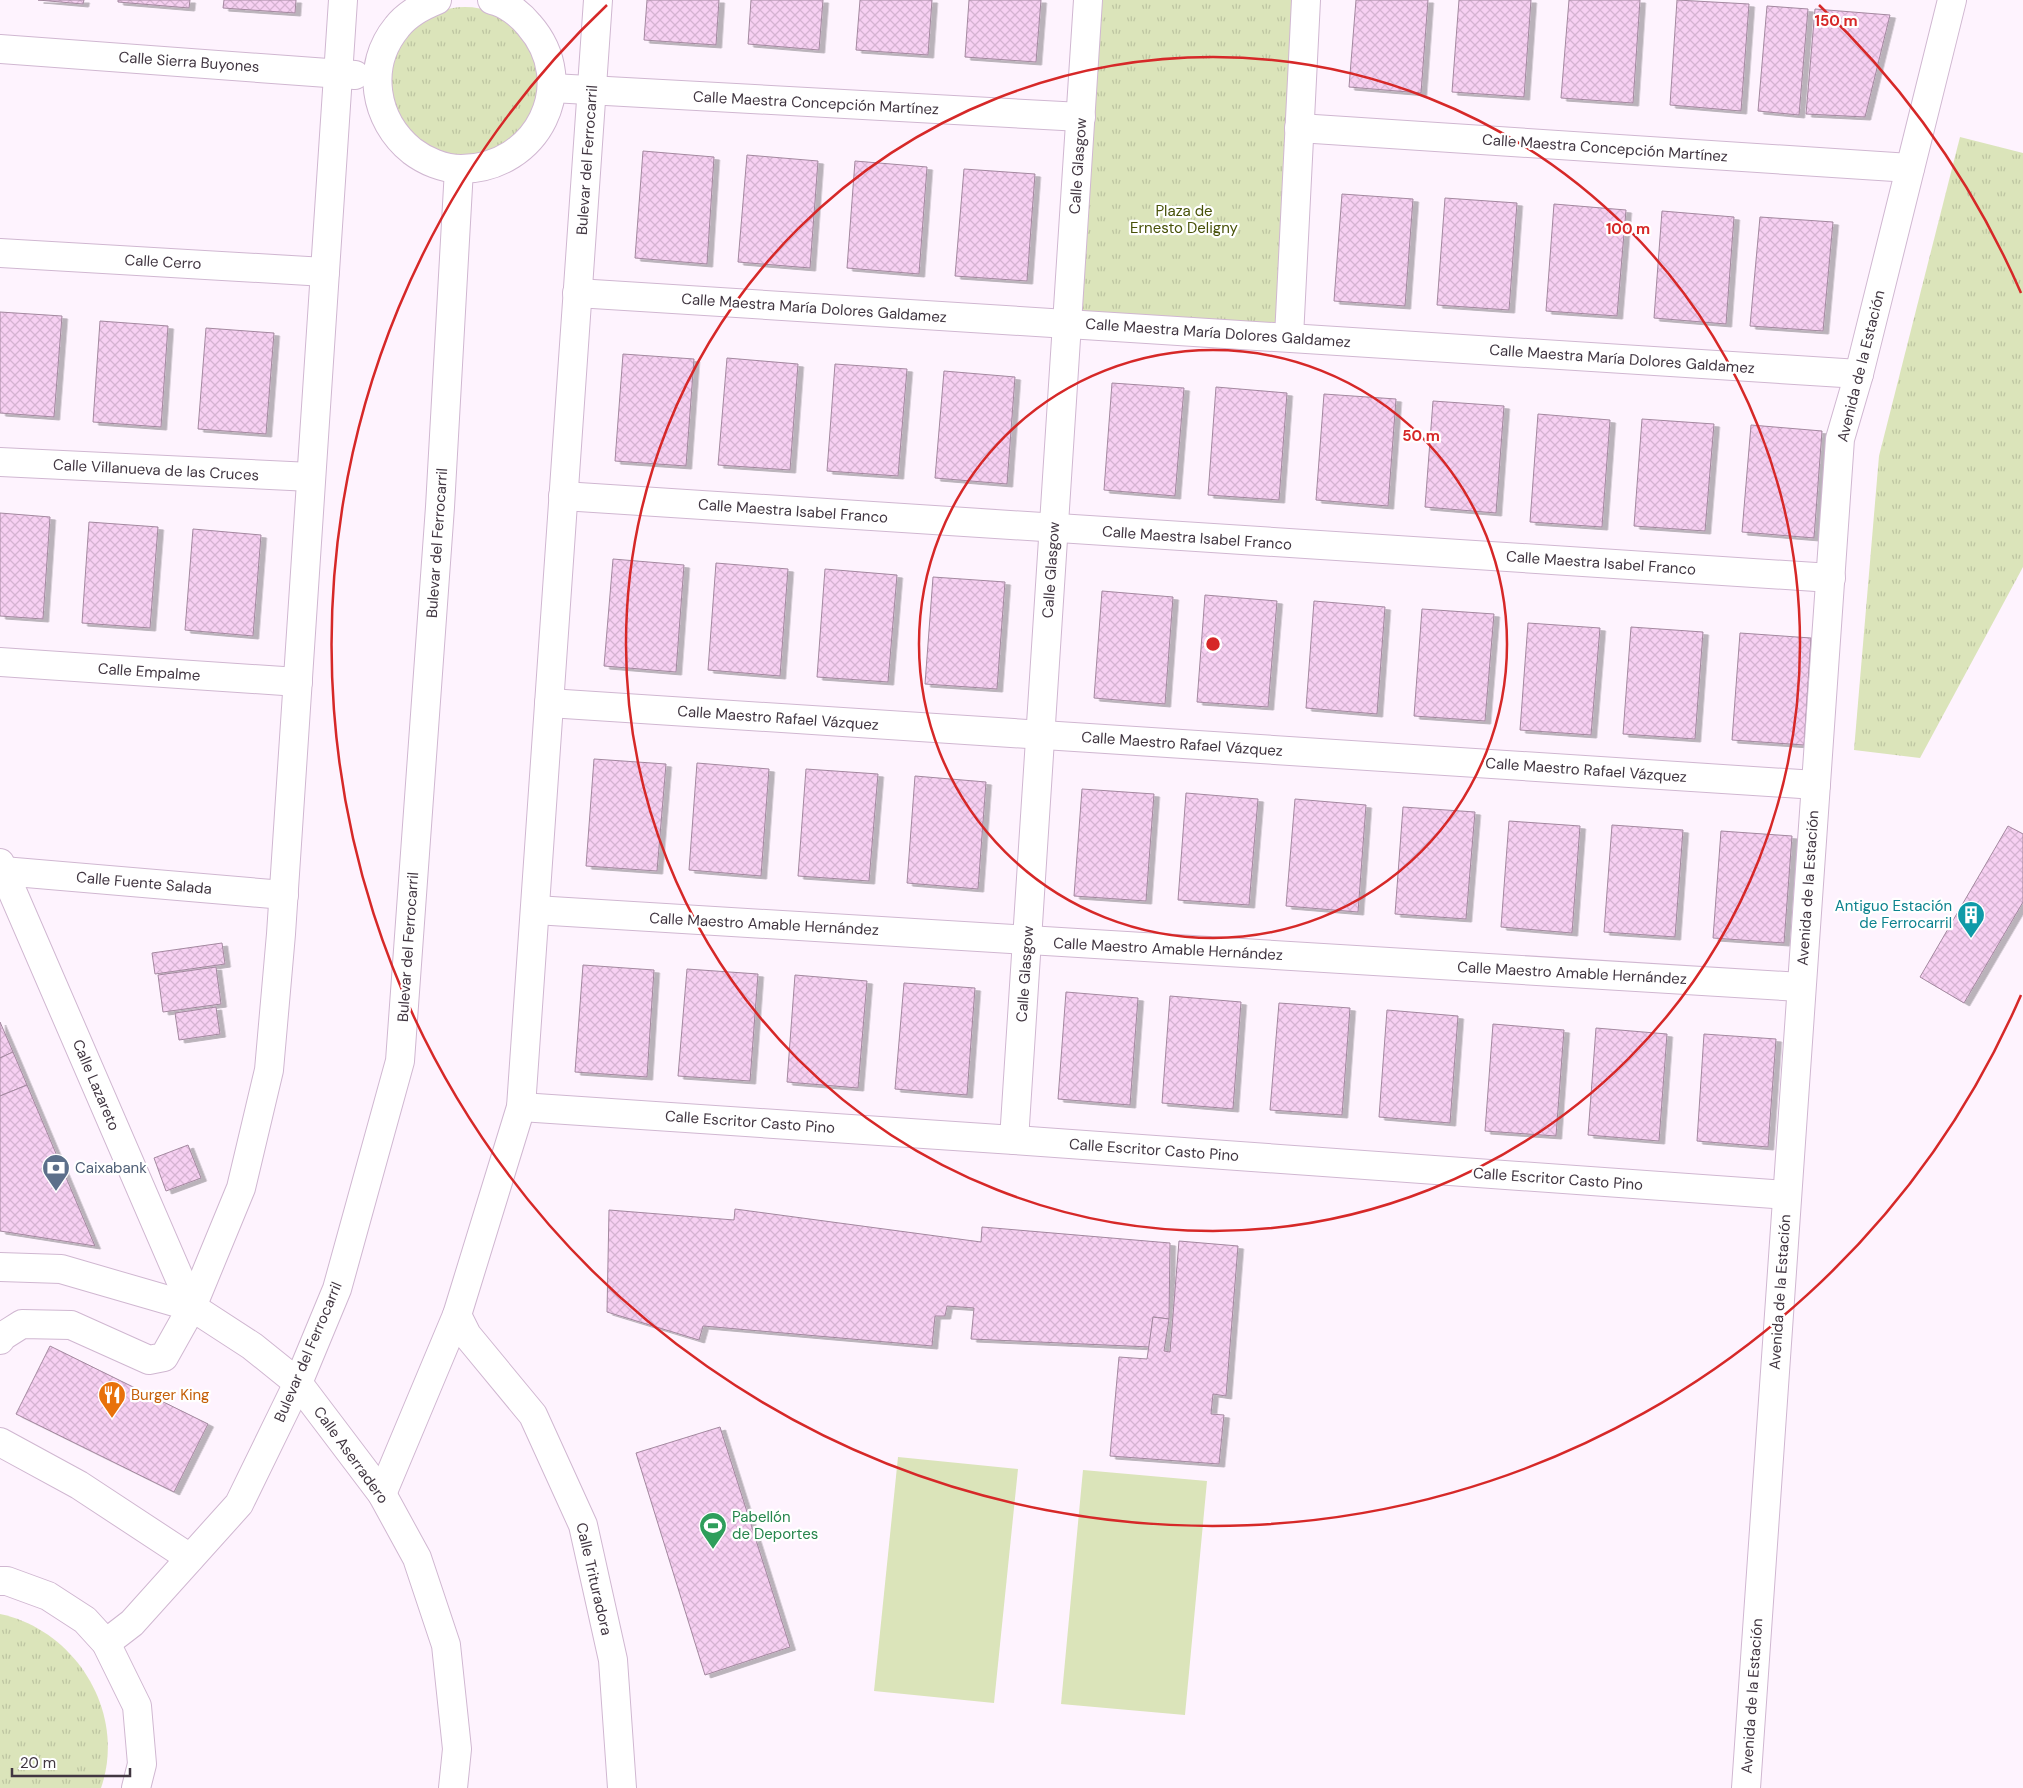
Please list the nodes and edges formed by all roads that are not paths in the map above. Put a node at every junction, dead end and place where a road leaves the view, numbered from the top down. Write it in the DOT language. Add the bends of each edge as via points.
graph roads {
  1 [pos="343,0"];
  2 [pos="437,0"];
  3 [pos="492,0"];
  4 [pos="598,0"];
  5 [pos="1088,0"];
  6 [pos="1306,0"];
  7 [pos="1952,0"];
  8 [pos="0,48"];
  9 [pos="338,73"];
  10 [pos="377,76"];
  11 [pos="552,88"];
  12 [pos="592,90"];
  13 [pos="1081,117"];
  14 [pos="1299,128"];
  15 [pos="1910,168"];
  16 [pos="459,170"];
  17 [pos="0,252"];
  18 [pos="325,272"];
  19 [pos="577,293"];
  20 [pos="1067,324"];
  21 [pos="1289,337"];
  22 [pos="1859,374"];
  23 [pos="0,462"];
  24 [pos="311,477"];
  25 [pos="563,496"];
  26 [pos="1054,529"];
  27 [pos="1831,578"];
  28 [pos="0,662"];
  29 [pos="298,682"];
  30 [pos="549,703"];
  31 [pos="1041,734"];
  32 [pos="1816,785"];
  33 [pos="2,867"];
  34 [pos="284,895"];
  35 [pos="535,910"];
  36 [pos="1027,940"];
  37 [pos="1801,987"];
  38 [pos="521,1107"];
  39 [pos="1014,1140"];
  40 [pos="1786,1196"];
  41 [pos="0,1267"];
  42 [pos="192,1307"];
  43 [pos="457,1315"];
  44 [pos="0,1340"];
  45 [pos="298,1383"];
  46 [pos="0,1442"];
  47 [pos="382,1494"];
  48 [pos="190,1558"];
  49 [pos="2,1578"];
  50 [pos="106,1643"];
  51 [pos="136,1788"];
  52 [pos="453,1788"];
  53 [pos="622,1788"];
  54 [pos="1746,1788"];
  1 -- 9 [label="street"];
  2 -- 10 [label="street" via="418,8 397,26 383,50"];
  3 -- 11 [label="street" via="521,15 539,36 550,61"];
  4 -- 12 [label="street, Bulevar del Ferrocarril"];
  5 -- 13 [label="street, Calle Glasgow"];
  6 -- 14 [label="street"];
  7 -- 15 [label="street, Avenida de la Estación"];
  8 -- 9 [label="street, Calle Sierra Buyones"];
  9 -- 10 [label="street, Calle Sierra Buyones"];
  9 -- 18 [label="street"];
  10 -- 16 [label="street" via="379,100 387,123 401,142 420,157"];
  11 -- 12 [label="street, Calle Maestra Concepción Martínez"];
  11 -- 16 [label="street" via="548,110 537,131 522,148 489,165"];
  12 -- 13 [label="street, Calle Maestra Concepción Martínez"];
  12 -- 19 [label="street, Bulevar del Ferrocarril"];
  13 -- 20 [label="street, Calle Glasgow"];
  14 -- 15 [label="street, Calle Maestra Concepción Martínez"];
  14 -- 21 [label="street"];
  15 -- 22 [label="street, Avenida de la Estación"];
  16 -- 45 [label="street, Bulevar del Ferrocarril" via="440,517 400,1062 338,1289"];
  17 -- 18 [label="street, Calle Cerro"];
  18 -- 24 [label="street"];
  19 -- 20 [label="street, Calle Maestra María Dolores Galdamez"];
  19 -- 25 [label="street, Bulevar del Ferrocarril"];
  20 -- 21 [label="street, Calle Maestra María Dolores Galdamez"];
  20 -- 26 [label="street, Calle Glasgow"];
  21 -- 22 [label="street, Calle Maestra María Dolores Galdamez"];
  22 -- 27 [label="street, Avenida de la Estación" via="1840,439"];
  23 -- 24 [label="street, Calle Villanueva de las Cruces"];
  24 -- 29 [label="street"];
  25 -- 26 [label="street, Calle Maestra Isabel Franco"];
  25 -- 30 [label="street, Bulevar del Ferrocarril"];
  26 -- 27 [label="street, Calle Maestra Isabel Franco"];
  26 -- 31 [label="street, Calle Glasgow"];
  27 -- 32 [label="street, Avenida de la Estación"];
  28 -- 29 [label="street, Calle Empalme"];
  29 -- 34 [label="street"];
  30 -- 31 [label="street, Calle Maestro Rafael Vázquez"];
  30 -- 35 [label="street, Bulevar del Ferrocarril"];
  31 -- 32 [label="street, Calle Maestro Rafael Vázquez"];
  31 -- 36 [label="street, Calle Glasgow"];
  32 -- 37 [label="street, Avenida de la Estación"];
  33 -- 34 [label="street, Calle Fuente Salada"];
  33 -- 42 [label="street, Calle Lazareto"];
  34 -- 42 [label="street" via="269,1070 241,1188"];
  35 -- 36 [label="street, Calle Maestro Amable Hernández"];
  35 -- 38 [label="street, Bulevar del Ferrocarril"];
  36 -- 37 [label="street, Calle Maestro Amable Hernández"];
  36 -- 39 [label="street, Calle Glasgow"];
  37 -- 40 [label="street, Avenida de la Estación"];
  38 -- 39 [label="street, Calle Escritor Casto Pino"];
  38 -- 43 [label="street, Bulevar del Ferrocarril"];
  39 -- 40 [label="street, Calle Escritor Casto Pino"];
  40 -- 54 [label="street, Avenida de la Estación"];
  41 -- 42 [label="street, Calle Aserradero" via="61,1269"];
  42 -- 44 [label="street" via="164,1357 149,1360 72,1325 22,1324"];
  42 -- 45 [label="street, Calle Aserradero" via="252,1346"];
  43 -- 47 [label="street, Bulevar del Ferrocarril"];
  43 -- 53 [label="street, Calle Trituradora" via="467,1335 533,1415 583,1525 613,1660"];
  45 -- 47 [label="street, Calle Aserradero"];
  45 -- 48 [label="street, Bulevar del Ferrocarril" via="238,1504"];
  46 -- 48 [label="street" via="79,1485"];
  47 -- 52 [label="street, Calle Aserradero" via="416,1558 446,1645 457,1749"];
  48 -- 50 [label="street, Bulevar del Ferrocarril" via="132,1623"];
  49 -- 50 [label="street" via="48,1596 85,1620"];
  50 -- 51 [label="street" via="137,1706 142,1764"];
}
